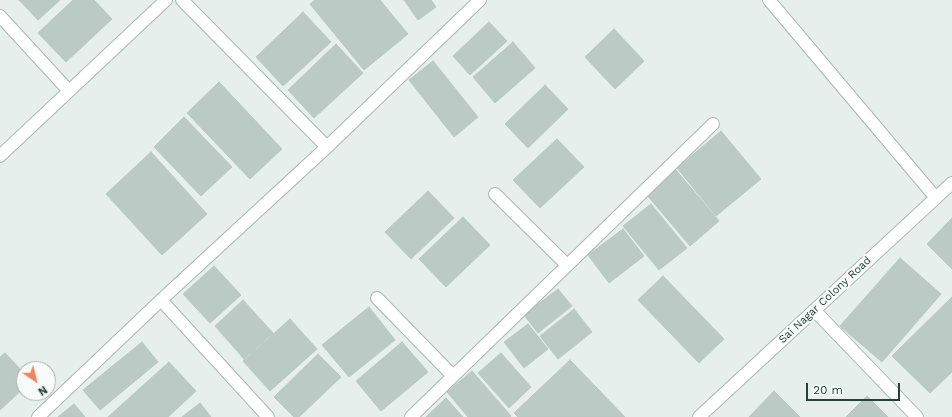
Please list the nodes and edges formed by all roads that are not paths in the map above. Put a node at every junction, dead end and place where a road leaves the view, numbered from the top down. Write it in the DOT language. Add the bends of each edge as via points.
graph roads {
  1 [pos="166,0"];
  2 [pos="182,0"];
  3 [pos="480,0"];
  4 [pos="769,0"];
  5 [pos="0,16"];
  6 [pos="69,91"];
  7 [pos="713,124"];
  8 [pos="327,147"];
  9 [pos="0,156"];
  10 [pos="952,183"];
  11 [pos="495,194"];
  12 [pos="936,198"];
  13 [pos="567,265"];
  14 [pos="377,298"];
  15 [pos="161,300"];
  16 [pos="814,310"];
  17 [pos="453,376"];
  18 [pos="38,417"];
  19 [pos="268,417"];
  20 [pos="411,417"];
  21 [pos="699,417"];
  22 [pos="917,417"];
  1 -- 6 [label="street"];
  2 -- 8 [label="street"];
  3 -- 8 [label="street"];
  4 -- 12 [label="street"];
  5 -- 6 [label="street"];
  6 -- 9 [label="street"];
  7 -- 13 [label="street"];
  8 -- 15 [label="street"];
  10 -- 12 [label="street, Sai Nagar Colony Road"];
  11 -- 13 [label="street"];
  12 -- 16 [label="street, Sai Nagar Colony Road"];
  13 -- 17 [label="street"];
  14 -- 17 [label="street"];
  15 -- 18 [label="street"];
  15 -- 19 [label="street"];
  16 -- 21 [label="street, Sai Nagar Colony Road"];
  16 -- 22 [label="street"];
  17 -- 20 [label="street"];
}
